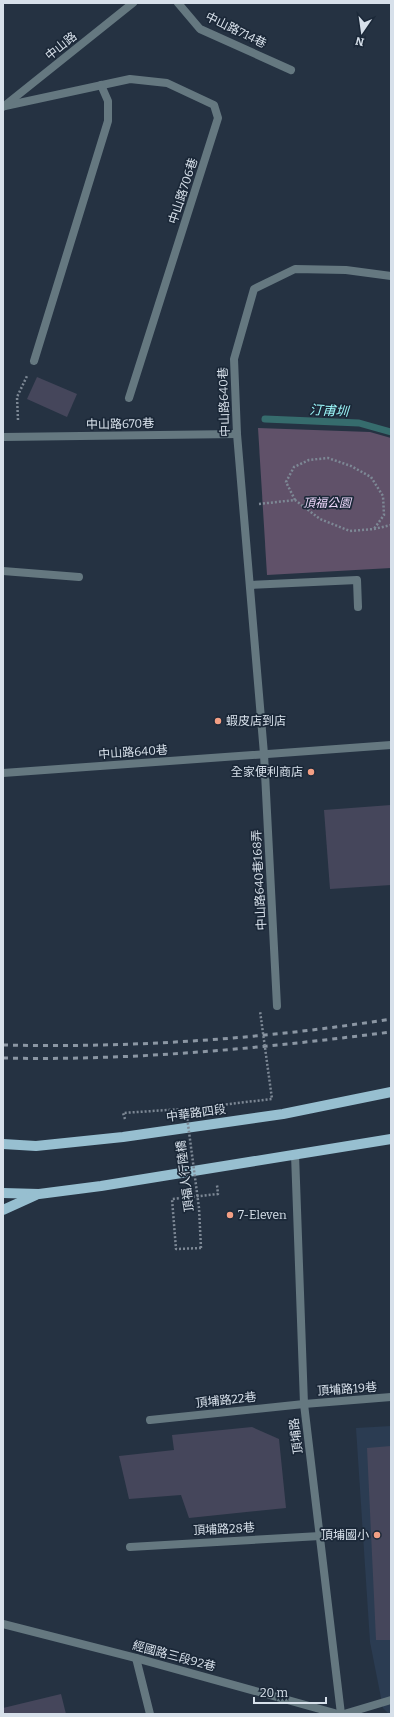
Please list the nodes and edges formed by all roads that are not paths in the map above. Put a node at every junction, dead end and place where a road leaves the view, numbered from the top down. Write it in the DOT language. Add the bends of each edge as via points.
graph roads {
  1 [pos="133,3"];
  2 [pos="178,3"];
  3 [pos="291,70"];
  4 [pos="100,84"];
  5 [pos="4,106"];
  6 [pos="391,276"];
  7 [pos="34,361"];
  8 [pos="129,398"];
  9 [pos="237,434"];
  10 [pos="3,437"];
  11 [pos="3,571"];
  12 [pos="79,577"];
  13 [pos="250,585"];
  14 [pos="358,607"];
  15 [pos="391,745"];
  16 [pos="264,754"];
  17 [pos="3,773"];
  18 [pos="277,1006"];
  19 [pos="391,1092"];
  20 [pos="391,1139"];
  21 [pos="3,1144"];
  22 [pos="295,1154"];
  23 [pos="3,1193"];
  24 [pos="39,1194"];
  25 [pos="3,1210"];
  26 [pos="391,1397"];
  27 [pos="304,1404"];
  28 [pos="150,1420"];
  29 [pos="320,1536"];
  30 [pos="130,1547"];
  31 [pos="3,1624"];
  32 [pos="136,1658"];
  33 [pos="391,1700"];
  34 [pos="150,1714"];
  35 [pos="341,1714"];
  1 -- 5 [label="street, 中山路"];
  2 -- 3 [label="street, 中山路714巷" via="200,28"];
  4 -- 5 [label="street, 中山路706巷"];
  4 -- 7 [label="street" via="108,101 108,122"];
  4 -- 8 [label="street, 中山路706巷" via="130,79 167,83 214,105 218,118"];
  6 -- 9 [label="street, 中山路640巷" via="346,270 295,269 254,289 234,359"];
  9 -- 10 [label="street, 中山路670巷"];
  9 -- 13 [label="street, 中山路640巷"];
  11 -- 12 [label="street"];
  13 -- 14 [label="street" via="357,580"];
  13 -- 16 [label="street, 中山路640巷"];
  15 -- 16 [label="street, 中山路640巷"];
  16 -- 17 [label="street, 中山路640巷"];
  16 -- 18 [label="street, 中山路640巷168弄"];
  19 -- 21 [label="main road, 中華路四段" via="283,1114 122,1137 36,1146"];
  20 -- 22 [label="main road"];
  22 -- 24 [label="main road"];
  22 -- 27 [label="street, 頂埔路"];
  23 -- 24 [label="main road"];
  24 -- 25 [label="main road"];
  26 -- 27 [label="street, 頂埔路19巷"];
  27 -- 28 [label="street, 頂埔路22巷"];
  27 -- 29 [label="street, 頂埔路"];
  29 -- 30 [label="street, 頂埔路28巷"];
  29 -- 35 [label="street, 頂埔路"];
  31 -- 32 [label="street, 經國路三段92巷"];
  32 -- 34 [label="street"];
  32 -- 35 [label="street, 經國路三段92巷"];
  33 -- 35 [label="street"];
}
